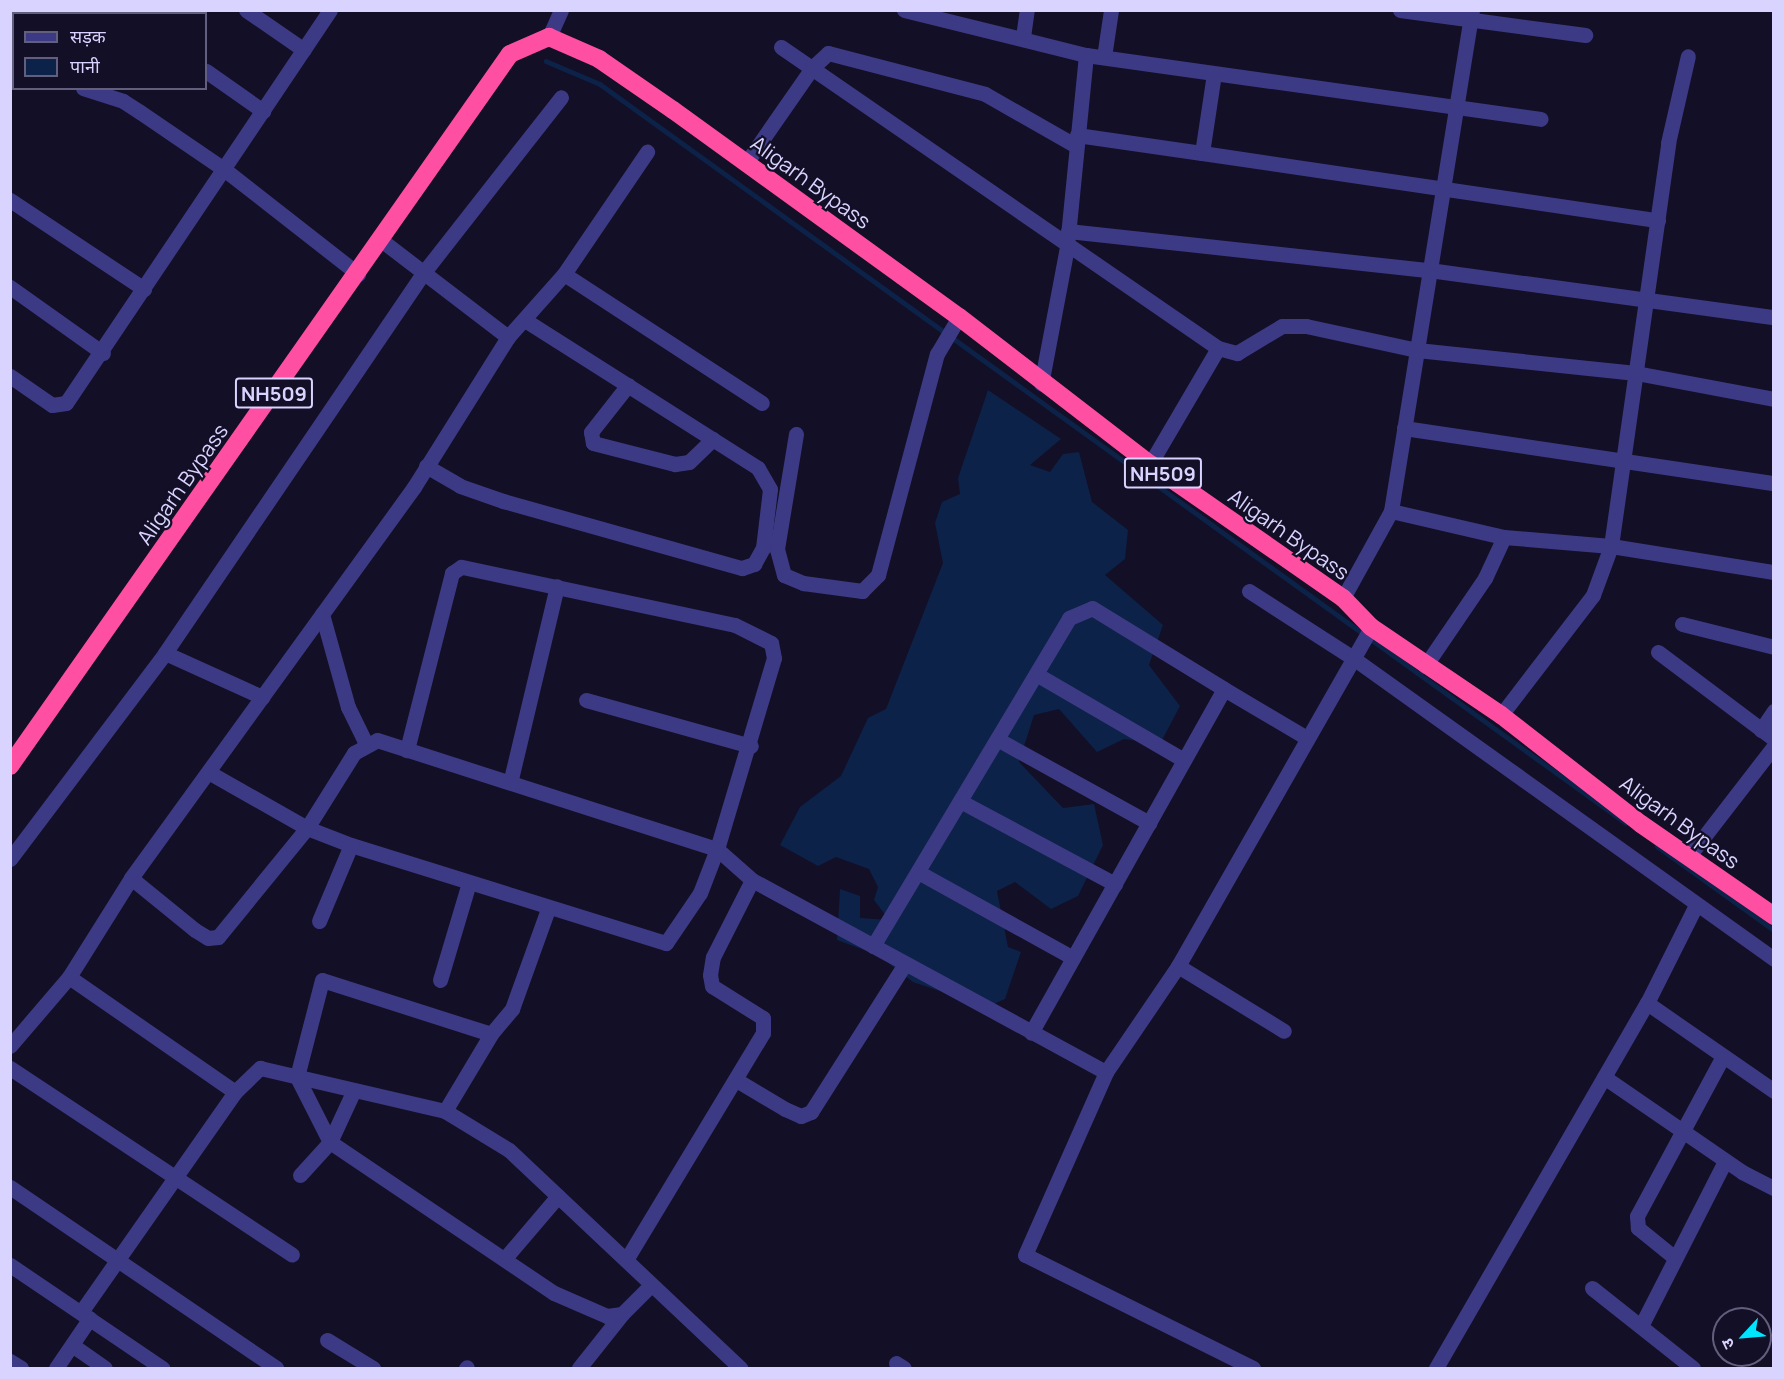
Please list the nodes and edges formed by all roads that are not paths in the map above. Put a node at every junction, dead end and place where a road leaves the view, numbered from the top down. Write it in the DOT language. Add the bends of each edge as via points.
graph roads {
  1 [pos="246,10"];
  2 [pos="330,10"];
  3 [pos="561,10"];
  4 [pos="904,10"];
  5 [pos="1027,10"];
  6 [pos="1111,10"];
  7 [pos="1400,10"];
  8 [pos="1471,16"];
  9 [pos="1585,35"];
  10 [pos="549,37"];
  11 [pos="1023,37"];
  12 [pos="781,47"];
  13 [pos="304,50"];
  14 [pos="1086,55"];
  15 [pos="1688,56"];
  16 [pos="1104,57"];
  17 [pos="812,68"];
  18 [pos="207,72"];
  19 [pos="1214,74"];
  20 [pos="89,90"];
  21 [pos="561,97"];
  22 [pos="1454,109"];
  23 [pos="263,111"];
  24 [pos="1541,119"];
  25 [pos="1077,140"];
  26 [pos="647,152"];
  27 [pos="1202,153"];
  28 [pos="746,163"];
  29 [pos="225,170"];
  30 [pos="1443,189"];
  31 [pos="10,200"];
  32 [pos="1658,220"];
  33 [pos="1068,231"];
  34 [pos="388,244"];
  35 [pos="1067,247"];
  36 [pos="1429,270"];
  37 [pos="424,272"];
  38 [pos="358,274"];
  39 [pos="564,274"];
  40 [pos="10,286"];
  41 [pos="144,289"];
  42 [pos="1648,298"];
  43 [pos="1773,317"];
  44 [pos="525,320"];
  45 [pos="956,321"];
  46 [pos="508,337"];
  47 [pos="1218,348"];
  48 [pos="1417,350"];
  49 [pos="103,353"];
  50 [pos="1636,373"];
  51 [pos="10,376"];
  52 [pos="1041,384"];
  53 [pos="628,385"];
  54 [pos="1773,399"];
  55 [pos="762,403"];
  56 [pos="1404,428"];
  57 [pos="796,434"];
  58 [pos="713,439"];
  59 [pos="1621,459"];
  60 [pos="1150,464"];
  61 [pos="426,466"];
  62 [pos="1773,483"];
  63 [pos="1391,511"];
  64 [pos="1504,537"];
  65 [pos="1611,546"];
  66 [pos="1773,572"];
  67 [pos="557,586"];
  68 [pos="1249,591"];
  69 [pos="1343,598"];
  70 [pos="322,614"];
  71 [pos="1682,624"];
  72 [pos="1369,629"];
  73 [pos="1773,647"];
  74 [pos="1658,652"];
  75 [pos="165,653"];
  76 [pos="1356,653"];
  77 [pos="1425,666"];
  78 [pos="1036,674"];
  79 [pos="1224,689"];
  80 [pos="262,697"];
  81 [pos="586,699"];
  82 [pos="1773,711"];
  83 [pos="1501,716"];
  84 [pos="1767,735"];
  85 [pos="1307,738"];
  86 [pos="997,739"];
  87 [pos="365,742"];
  88 [pos="751,746"];
  89 [pos="1773,746"];
  90 [pos="407,750"];
  91 [pos="1184,760"];
  92 [pos="10,766"];
  93 [pos="210,773"];
  94 [pos="511,779"];
  95 [pos="960,801"];
  96 [pos="1149,824"];
  97 [pos="307,828"];
  98 [pos="351,845"];
  99 [pos="717,849"];
  100 [pos="1689,856"];
  101 [pos="10,859"];
  102 [pos="918,872"];
  103 [pos="131,878"];
  104 [pos="752,879"];
  105 [pos="469,883"];
  106 [pos="1115,884"];
  107 [pos="1696,905"];
  108 [pos="548,909"];
  109 [pos="1773,916"];
  110 [pos="319,921"];
  111 [pos="873,946"];
  112 [pos="1073,958"];
  113 [pos="1773,959"];
  114 [pos="905,964"];
  115 [pos="1178,966"];
  116 [pos="69,977"];
  117 [pos="440,980"];
  118 [pos="1647,1003"];
  119 [pos="1284,1031"];
  120 [pos="1031,1033"];
  121 [pos="490,1034"];
  122 [pos="10,1046"];
  123 [pos="1722,1058"];
  124 [pos="10,1068"];
  125 [pos="1106,1072"];
  126 [pos="297,1077"];
  127 [pos="1604,1077"];
  128 [pos="738,1081"];
  129 [pos="354,1090"];
  130 [pos="1773,1091"];
  131 [pos="235,1092"];
  132 [pos="445,1111"];
  133 [pos="1681,1129"];
  134 [pos="330,1142"];
  135 [pos="1725,1161"];
  136 [pos="300,1175"];
  137 [pos="175,1177"];
  138 [pos="10,1187"];
  139 [pos="1773,1188"];
  140 [pos="558,1196"];
  141 [pos="292,1255"];
  142 [pos="506,1257"];
  143 [pos="1675,1258"];
  144 [pos="118,1259"];
  145 [pos="626,1260"];
  146 [pos="10,1265"];
  147 [pos="651,1285"];
  148 [pos="1592,1288"];
  149 [pos="622,1314"];
  150 [pos="85,1315"];
  151 [pos="1641,1326"];
  152 [pos="327,1340"];
  153 [pos="72,1345"];
  154 [pos="10,1361"];
  155 [pos="1675,1362"];
  156 [pos="21,1368"];
  157 [pos="56,1368"];
  158 [pos="105,1368"];
  159 [pos="162,1368"];
  160 [pos="276,1368"];
  161 [pos="373,1368"];
  162 [pos="579,1368"];
  163 [pos="740,1368"];
  164 [pos="1253,1368"];
  165 [pos="1436,1368"];
  166 [pos="1693,1368"];
  1 -- 13 [label="street"];
  2 -- 13 [label="street"];
  3 -- 10 [label="street"];
  4 -- 11 [label="street"];
  5 -- 11 [label="street"];
  6 -- 16 [label="street"];
  7 -- 8 [label="street"];
  8 -- 9 [label="street"];
  8 -- 22 [label="street"];
  10 -- 28 [label="highway, Aligarh Bypass / NH509" via="599,59"];
  10 -- 34 [label="highway, Aligarh Bypass / NH509" via="510,54"];
  11 -- 14 [label="street"];
  12 -- 17 [label="street"];
  13 -- 23 [label="street"];
  14 -- 16 [label="street"];
  14 -- 25 [label="street"];
  15 -- 32 [label="street" via="1668,142"];
  16 -- 19 [label="street"];
  17 -- 25 [label="street" via="828,53 985,94"];
  17 -- 28 [label="street"];
  17 -- 35 [label="street"];
  18 -- 23 [label="street"];
  19 -- 22 [label="street"];
  19 -- 27 [label="street"];
  20 -- 29 [label="street" via="123,101"];
  21 -- 37 [label="street"];
  22 -- 24 [label="street"];
  22 -- 30 [label="street"];
  23 -- 29 [label="street"];
  25 -- 27 [label="street"];
  25 -- 33 [label="street"];
  26 -- 39 [label="street"];
  27 -- 30 [label="street"];
  28 -- 45 [label="highway, Aligarh Bypass / NH509"];
  29 -- 38 [label="street"];
  29 -- 41 [label="street"];
  30 -- 32 [label="street"];
  30 -- 36 [label="street"];
  31 -- 41 [label="street"];
  32 -- 42 [label="street"];
  33 -- 35 [label="street"];
  33 -- 36 [label="street"];
  34 -- 37 [label="street"];
  34 -- 38 [label="highway, Aligarh Bypass / NH509"];
  35 -- 47 [label="street"];
  35 -- 52 [label="street"];
  36 -- 42 [label="street"];
  36 -- 48 [label="street"];
  37 -- 46 [label="street"];
  37 -- 75 [label="street"];
  38 -- 92 [label="highway, Aligarh Bypass / NH509"];
  39 -- 44 [label="street"];
  39 -- 55 [label="street"];
  40 -- 49 [label="street"];
  41 -- 49 [label="street"];
  42 -- 43 [label="street"];
  42 -- 50 [label="street"];
  44 -- 46 [label="street"];
  44 -- 53 [label="street"];
  45 -- 52 [label="highway, Aligarh Bypass / NH509"];
  45 -- 57 [label="street" via="942,342 878,575 862,591 803,584 784,575 777,549"];
  46 -- 61 [label="street"];
  47 -- 48 [label="street" via="1237,353 1282,326 1306,326"];
  47 -- 60 [label="street"];
  48 -- 50 [label="street"];
  48 -- 56 [label="street"];
  49 -- 51 [label="street" via="62,405 52,405"];
  50 -- 54 [label="street"];
  50 -- 59 [label="street"];
  52 -- 60 [label="highway, Aligarh Bypass / NH509"];
  53 -- 58 [label="street"];
  53 -- 58 [label="street" via="591,432 593,443 675,464 689,462"];
  56 -- 59 [label="street"];
  56 -- 63 [label="street"];
  58 -- 61 [label="street" via="758,468 770,489 764,548 753,564 742,568 503,501 460,486"];
  59 -- 62 [label="street"];
  59 -- 65 [label="street"];
  60 -- 69 [label="highway, Aligarh Bypass / NH509"];
  61 -- 70 [label="street"];
  63 -- 64 [label="street"];
  63 -- 69 [label="street"];
  64 -- 65 [label="street"];
  64 -- 77 [label="street" via="1485,578"];
  65 -- 66 [label="street"];
  65 -- 83 [label="street" via="1593,595"];
  67 -- 88 [label="street" via="735,625 771,643 774,658"];
  67 -- 90 [label="street" via="470,566 452,573"];
  67 -- 94 [label="street"];
  68 -- 76 [label="street"];
  69 -- 72 [label="highway, Aligarh Bypass / NH509"];
  70 -- 80 [label="street"];
  70 -- 87 [label="street" via="348,707"];
  71 -- 73 [label="street"];
  72 -- 76 [label="street"];
  72 -- 77 [label="highway, Aligarh Bypass / NH509"];
  74 -- 84 [label="street"];
  75 -- 80 [label="street"];
  75 -- 101 [label="street"];
  76 -- 85 [label="street"];
  76 -- 107 [label="street"];
  77 -- 83 [label="highway, Aligarh Bypass / NH509"];
  78 -- 79 [label="street" via="1069,618 1092,608"];
  78 -- 86 [label="street"];
  78 -- 91 [label="street"];
  79 -- 85 [label="street"];
  79 -- 91 [label="street"];
  80 -- 93 [label="street"];
  81 -- 88 [label="street"];
  82 -- 84 [label="street"];
  83 -- 100 [label="highway, Aligarh Bypass / NH509"];
  85 -- 115 [label="street"];
  86 -- 95 [label="street"];
  86 -- 96 [label="street"];
  87 -- 90 [label="street" via="377,740"];
  87 -- 97 [label="street"];
  88 -- 99 [label="street"];
  89 -- 100 [label="street"];
  90 -- 94 [label="street"];
  91 -- 96 [label="street"];
  93 -- 97 [label="street"];
  93 -- 103 [label="street"];
  94 -- 99 [label="street"];
  95 -- 102 [label="street"];
  95 -- 106 [label="street"];
  96 -- 106 [label="street"];
  97 -- 98 [label="street"];
  97 -- 103 [label="street" via="218,937 208,938 195,930"];
  98 -- 105 [label="street"];
  98 -- 110 [label="street"];
  99 -- 104 [label="street"];
  99 -- 108 [label="street" via="700,893 666,943"];
  100 -- 109 [label="highway, Aligarh Bypass / NH509"];
  102 -- 111 [label="street"];
  102 -- 112 [label="street"];
  103 -- 116 [label="street"];
  104 -- 111 [label="street"];
  104 -- 128 [label="street" via="713,957 710,975 712,986 763,1018 763,1034"];
  105 -- 108 [label="street"];
  105 -- 117 [label="street"];
  106 -- 112 [label="street"];
  107 -- 113 [label="street"];
  107 -- 118 [label="street"];
  108 -- 121 [label="street" via="512,1009"];
  111 -- 114 [label="street"];
  112 -- 120 [label="street"];
  114 -- 120 [label="street"];
  114 -- 128 [label="street" via="811,1112 801,1116"];
  115 -- 119 [label="street"];
  115 -- 125 [label="street"];
  116 -- 122 [label="street"];
  116 -- 131 [label="street"];
  118 -- 123 [label="street"];
  118 -- 127 [label="street"];
  120 -- 125 [label="street"];
  121 -- 126 [label="street" via="322,980"];
  121 -- 132 [label="street"];
  123 -- 130 [label="street"];
  123 -- 133 [label="street"];
  124 -- 137 [label="street"];
  125 -- 164 [label="street" via="1025,1255"];
  126 -- 129 [label="street"];
  126 -- 131 [label="street" via="260,1068"];
  126 -- 134 [label="street"];
  127 -- 133 [label="street"];
  127 -- 165 [label="street"];
  128 -- 145 [label="street"];
  129 -- 132 [label="street"];
  129 -- 134 [label="street"];
  131 -- 137 [label="street"];
  132 -- 140 [label="street" via="509,1150"];
  133 -- 135 [label="street"];
  133 -- 143 [label="street" via="1637,1216 1638,1228"];
  134 -- 136 [label="street"];
  134 -- 142 [label="street"];
  135 -- 139 [label="street"];
  135 -- 143 [label="street"];
  137 -- 141 [label="street"];
  137 -- 144 [label="street"];
  138 -- 144 [label="street"];
  140 -- 142 [label="street"];
  140 -- 145 [label="street"];
  142 -- 149 [label="street" via="554,1293 587,1310"];
  143 -- 151 [label="street"];
  144 -- 150 [label="street"];
  144 -- 160 [label="street"];
  145 -- 147 [label="street"];
  146 -- 150 [label="street"];
  147 -- 149 [label="street"];
  147 -- 163 [label="street"];
  148 -- 151 [label="street"];
  149 -- 162 [label="street"];
  150 -- 153 [label="street"];
  150 -- 159 [label="street"];
  151 -- 155 [label="street"];
  152 -- 161 [label="street"];
  153 -- 157 [label="street"];
  153 -- 158 [label="street"];
  154 -- 156 [label="street"];
  155 -- 166 [label="street"];
}
